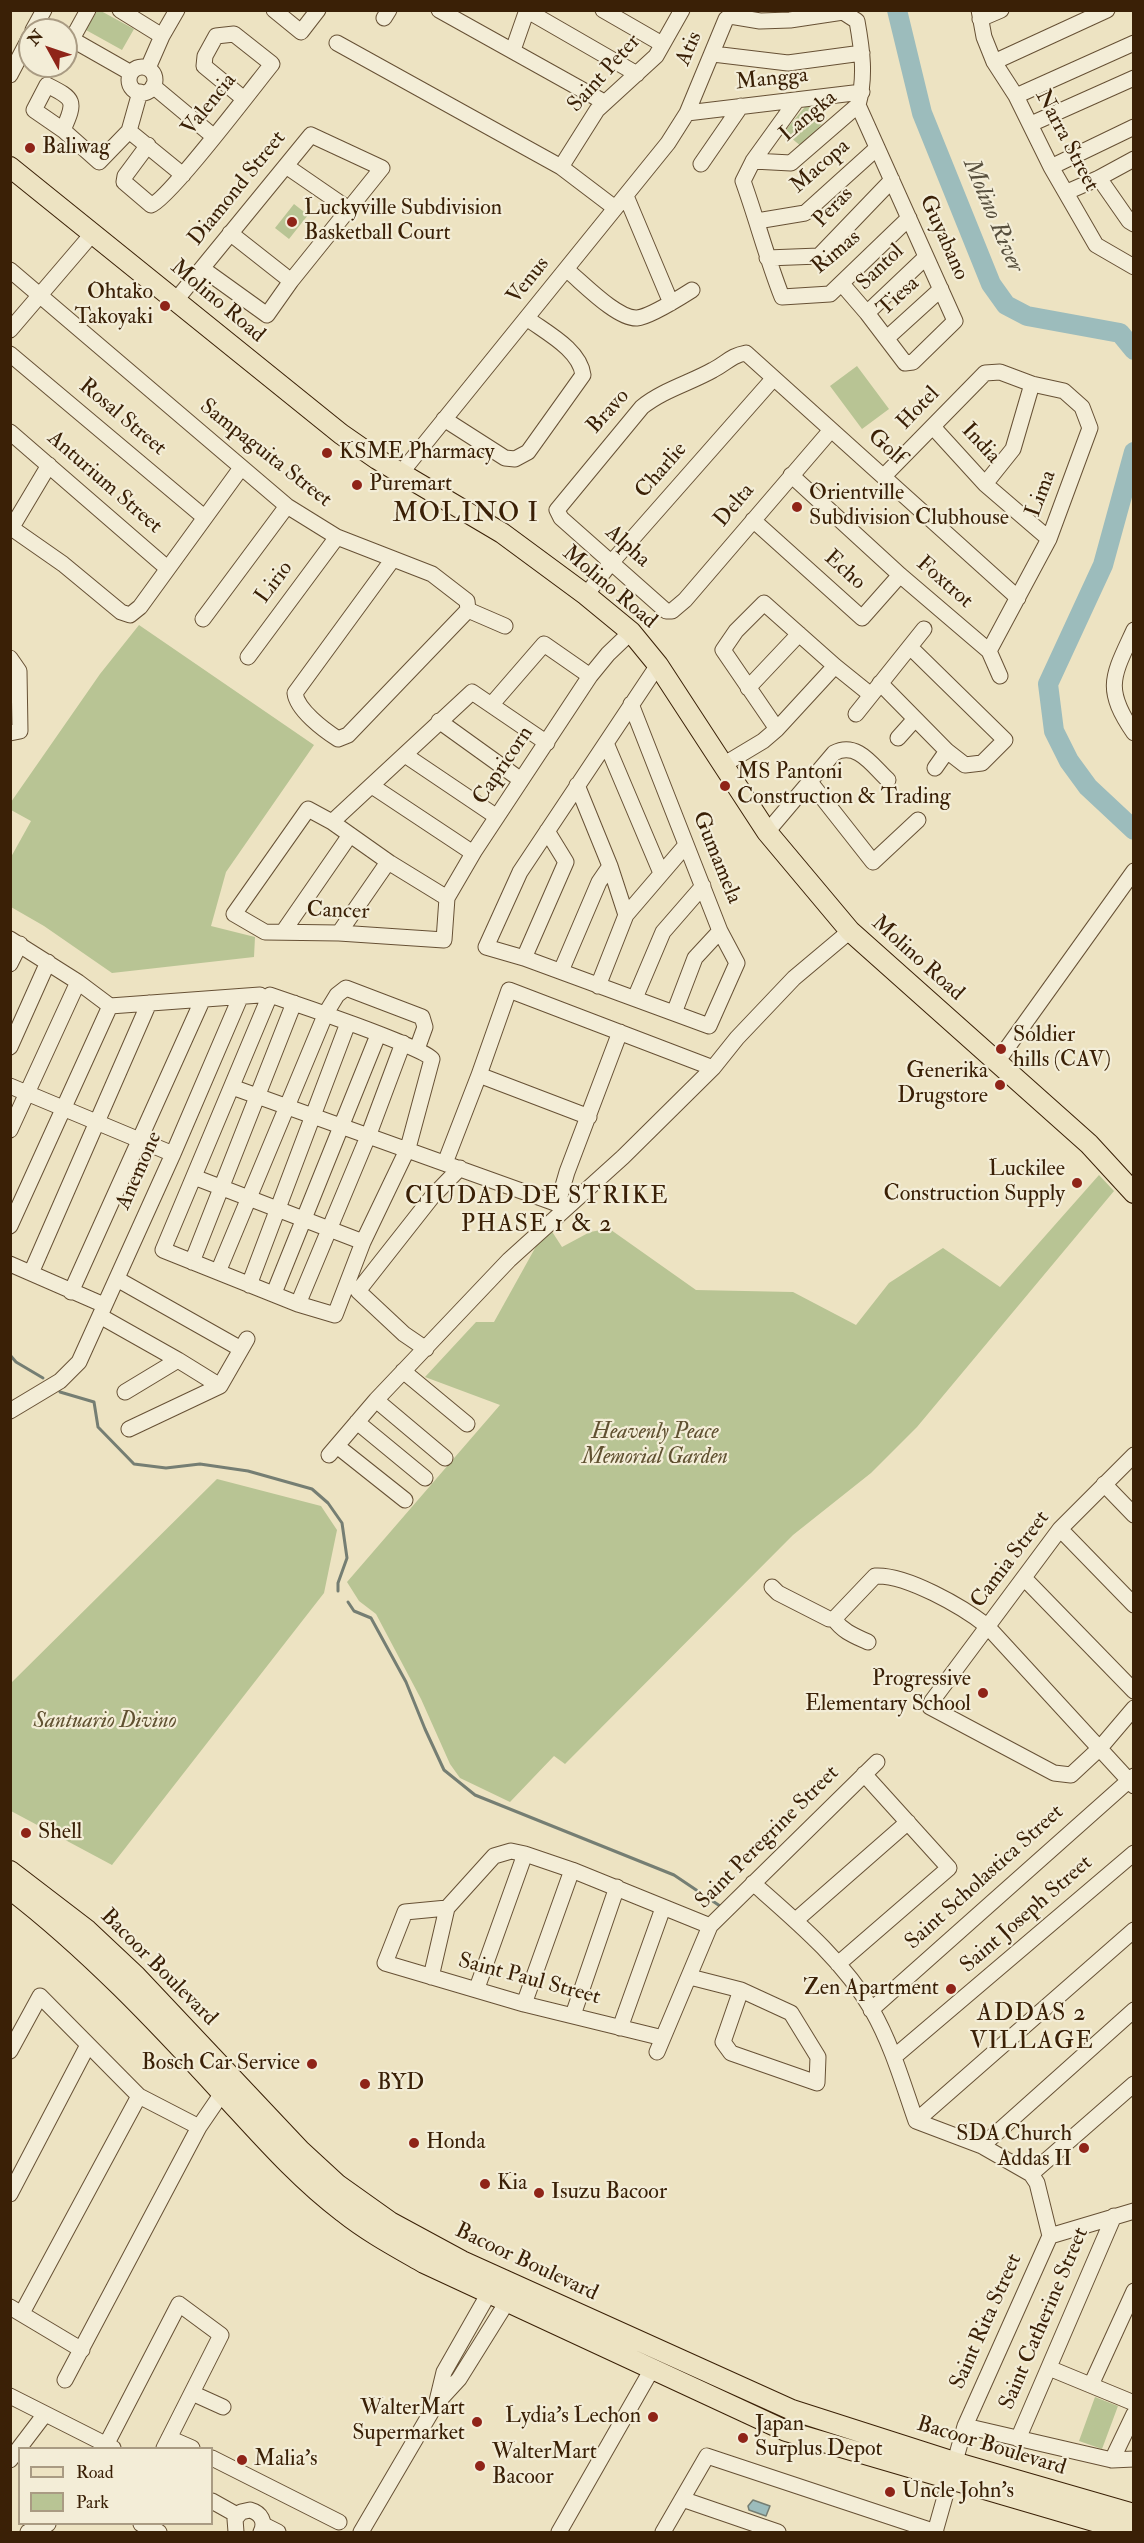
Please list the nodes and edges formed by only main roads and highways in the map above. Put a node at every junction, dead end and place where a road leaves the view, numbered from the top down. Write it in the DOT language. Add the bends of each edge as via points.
graph roads {
  1 [pos="10,167"];
  2 [pos="1134,1193"];
  3 [pos="10,1871"];
  4 [pos="10,1889"];
  5 [pos="227,2085"];
  6 [pos="952,2470"];
  7 [pos="1134,2514"];
  8 [pos="1131,2532"];
  1 -- 2 [label="main road, Molino Road" via="341,434 502,533 631,632 658,665 767,832 850,932 1089,1144"];
  3 -- 5 [label="main road, Bacoor Boulevard" via="96,1938 136,1976"];
  4 -- 5 [label="main road, Bacoor Boulevard"];
  5 -- 6 [label="main road, Bacoor Boulevard" via="338,2184 390,2222 432,2246 792,2410"];
  5 -- 6 [label="main road, Bacoor Boulevard" via="286,2162 342,2212 424,2263 786,2431"];
  6 -- 7 [label="main road, Bacoor Boulevard"];
  6 -- 8 [label="main road, Bacoor Boulevard"];
}
